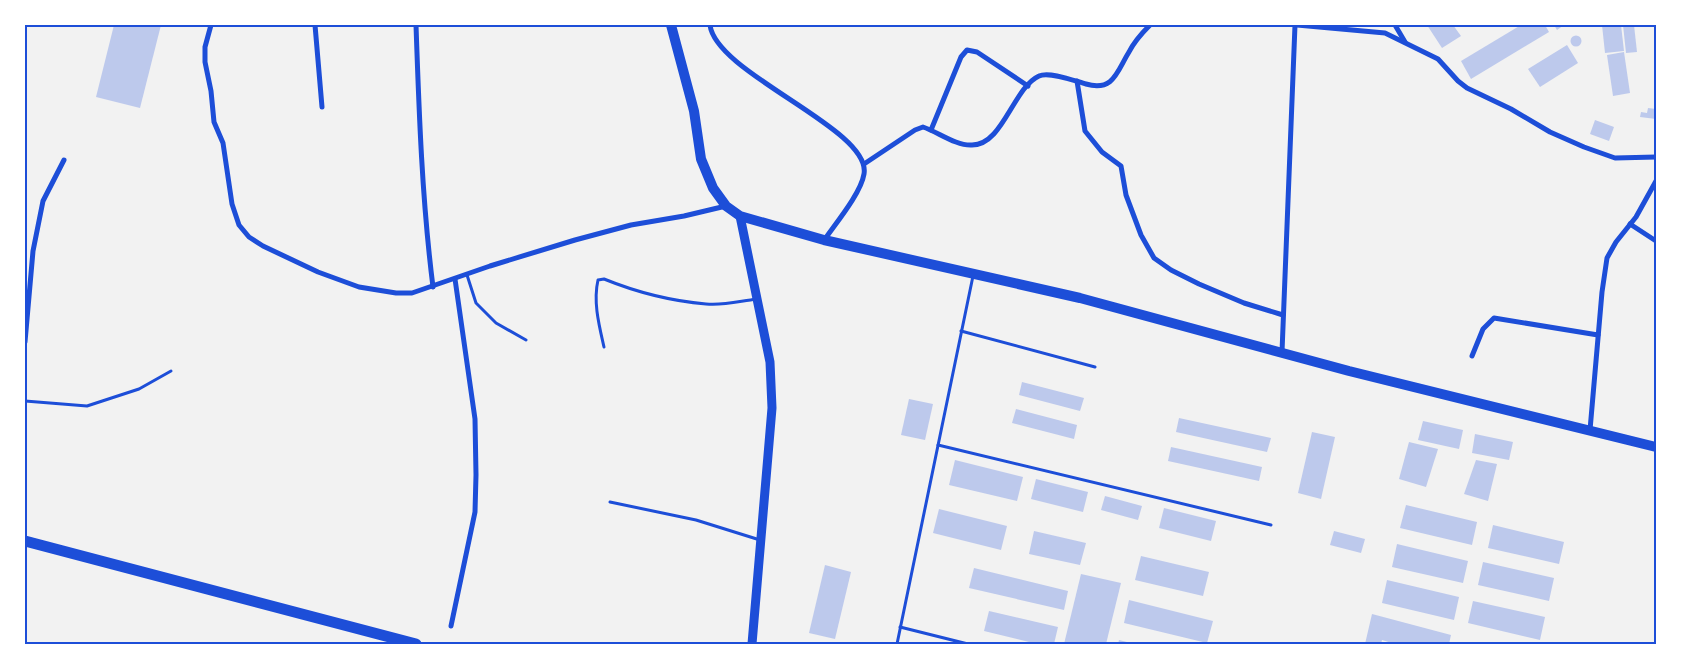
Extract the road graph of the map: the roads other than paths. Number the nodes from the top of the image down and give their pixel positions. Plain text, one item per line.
1 (211, 25) edge
2 (315, 25) edge
3 (416, 25) edge
4 (671, 25) edge
5 (710, 25) edge
6 (1150, 25) edge
7 (1296, 25) edge
8 (1395, 25) edge
9 (1405, 42) junction
10 (1077, 81) junction
11 (1028, 86) junction
12 (322, 107) dead end
13 (931, 130) junction
14 (1656, 158) edge
15 (64, 160) dead end
16 (864, 164) junction
17 (1656, 181) edge
18 (726, 206) junction
19 (740, 216) junction
20 (1630, 224) junction
21 (824, 240) junction
22 (1656, 241) edge
23 (973, 273) junction
24 (467, 275) junction
25 (455, 279) junction
26 (433, 287) junction
27 (757, 299) junction
28 (1283, 315) junction
29 (961, 331) junction
30 (1598, 335) junction
31 (526, 340) dead end
32 (25, 342) edge
33 (604, 347) dead end
34 (1282, 352) junction
35 (1472, 356) dead end
36 (1095, 367) dead end
37 (171, 371) dead end
38 (25, 401) edge
39 (1590, 430) junction
40 (938, 444) junction
41 (1656, 447) edge
42 (610, 502) dead end
43 (1271, 525) dead end
44 (760, 540) junction
45 (25, 541) edge
46 (451, 626) dead end
47 (900, 627) junction
48 (416, 644) edge
49 (752, 644) edge
50 (897, 644) edge
51 (968, 644) edge

1 - 26 street
2 - 12 street
3 - 26 street
4 - 18 main road
5 - 16 street
6 - 10 street
7 - 9 street
7 - 28 street
8 - 9 street
9 - 14 street
10 - 11 street
10 - 28 street
11 - 13 street
11 - 13 street
13 - 16 street
15 - 32 street
16 - 21 street
17 - 20 street
18 - 19 main road
18 - 24 street
19 - 21 main road
19 - 27 main road
20 - 22 street
20 - 30 street
21 - 23 main road
23 - 29 lane
23 - 34 main road
24 - 25 street
24 - 31 lane
25 - 26 street
25 - 46 street
27 - 33 lane
27 - 44 main road
28 - 34 street
29 - 36 lane
29 - 40 lane
30 - 35 street
30 - 39 street
34 - 39 main road
37 - 38 lane
39 - 41 main road
40 - 43 lane
40 - 47 lane
42 - 44 lane
44 - 49 main road
45 - 48 highway
47 - 50 lane
47 - 51 lane

